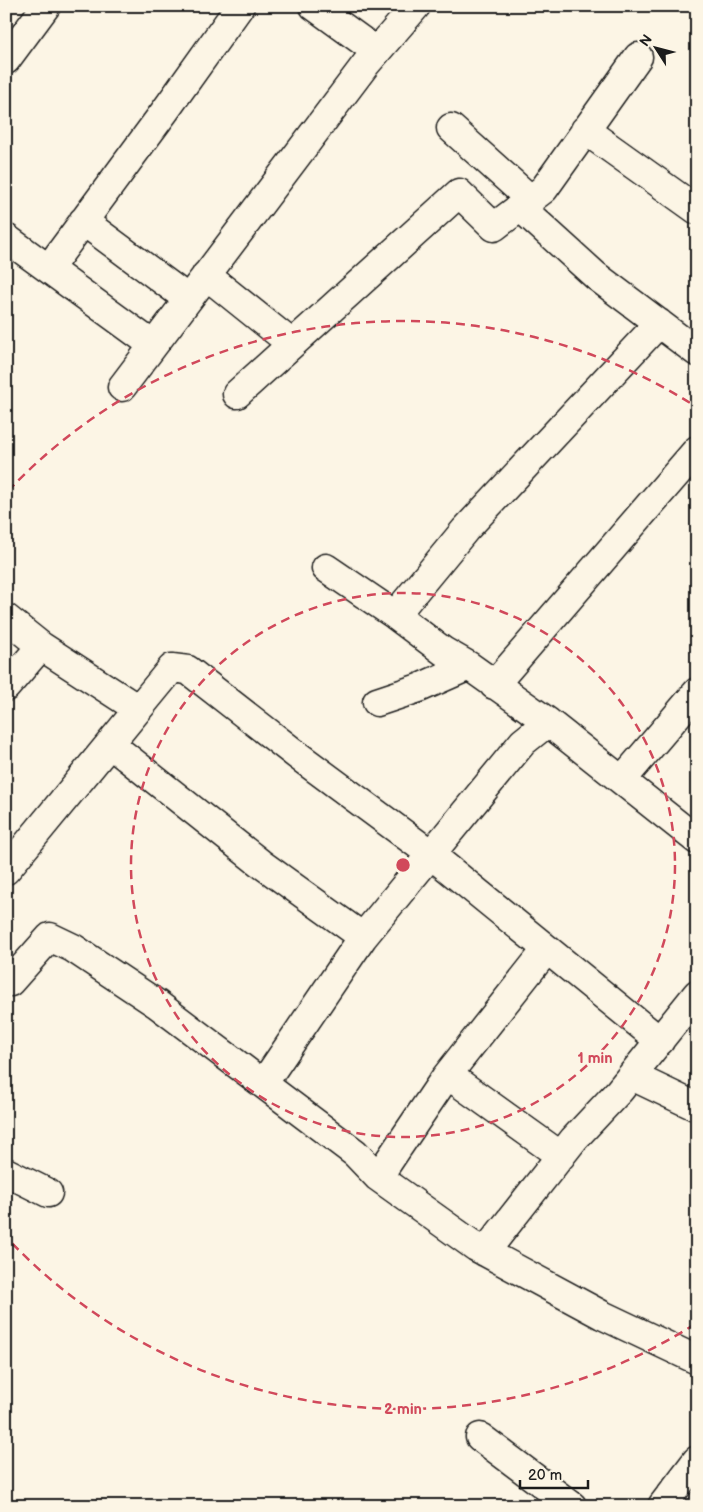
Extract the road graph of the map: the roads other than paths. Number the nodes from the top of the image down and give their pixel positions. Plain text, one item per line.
1 (46, 6) edge
2 (240, 6) edge
3 (314, 6) edge
4 (416, 6) edge
5 (376, 51) junction
6 (638, 57) dead end
7 (6, 60) edge
8 (451, 128) dead end
9 (586, 130) junction
10 (525, 203) junction
11 (697, 210) edge
12 (82, 221) junction
13 (6, 238) edge
14 (49, 268) junction
15 (206, 275) junction
16 (188, 299) junction
17 (659, 323) junction
18 (292, 344) junction
19 (153, 345) junction
20 (697, 352) edge
21 (122, 387) dead end
22 (236, 394) dead end
23 (697, 450) edge
24 (326, 568) dead end
25 (395, 615) junction
26 (6, 618) edge
27 (41, 646) junction
28 (469, 666) junction
29 (494, 685) junction
30 (6, 687) edge
31 (697, 692) edge
32 (377, 702) dead end
33 (138, 709) junction
34 (548, 722) junction
35 (110, 744) junction
36 (622, 780) junction
37 (697, 840) edge
38 (431, 855) junction
39 (6, 870) edge
40 (363, 937) junction
41 (547, 949) junction
42 (6, 981) edge
43 (697, 994) edge
44 (660, 1041) junction
45 (448, 1075) junction
46 (632, 1076) junction
47 (263, 1084) junction
48 (697, 1107) edge
49 (561, 1156) junction
50 (6, 1172) edge
51 (378, 1177) junction
52 (48, 1193) dead end
53 (485, 1252) junction
54 (697, 1360) edge
55 (480, 1437) dead end
56 (697, 1460) edge
57 (572, 1506) edge
58 (662, 1506) edge

1 - 7 street
2 - 12 street
3 - 5 street
4 - 5 street
5 - 15 street
6 - 9 street
8 - 10 street
9 - 10 street
9 - 11 street
10 - 17 street
10 - 18 street
12 - 14 street
12 - 16 street
13 - 14 street
14 - 19 street
15 - 16 street
15 - 18 street
16 - 19 street
17 - 20 street
17 - 25 street
18 - 22 street
19 - 21 street
23 - 29 street
24 - 25 street
25 - 28 street
26 - 27 street
27 - 30 street
27 - 33 street
28 - 29 street
28 - 32 street
29 - 34 street
31 - 36 street
33 - 35 street
33 - 38 street
34 - 36 street
34 - 38 street
35 - 39 street
35 - 40 street
36 - 37 street
38 - 40 street
38 - 41 street
40 - 47 street
41 - 44 street
41 - 45 street
42 - 47 street
43 - 44 street
44 - 46 street
45 - 49 street
45 - 51 street
46 - 48 street
46 - 49 street
47 - 51 street
49 - 53 street
50 - 52 street
51 - 53 street
53 - 54 street
55 - 57 street
56 - 58 street

